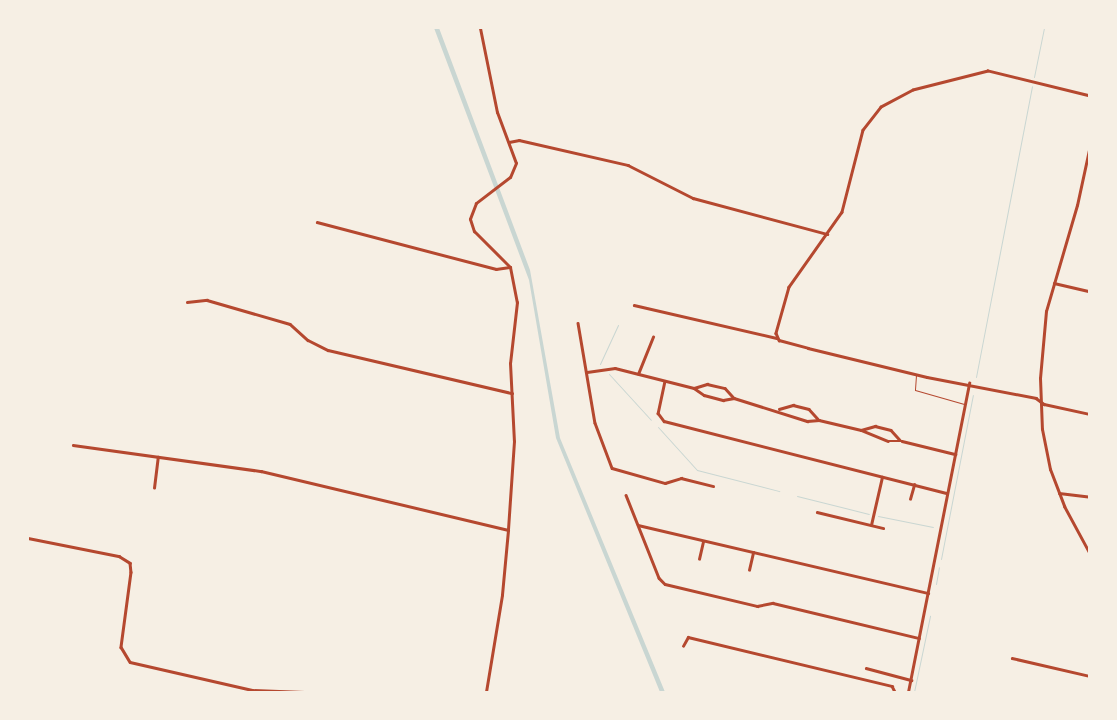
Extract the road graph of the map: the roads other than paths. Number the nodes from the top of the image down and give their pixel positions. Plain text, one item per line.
1 (480, 28) edge
2 (1090, 96) edge
3 (509, 142) junction
4 (1090, 145) edge
5 (317, 222) dead end
6 (827, 234) junction
7 (510, 267) junction
8 (1054, 283) junction
9 (1090, 291) edge
10 (187, 302) dead end
11 (634, 305) dead end
12 (578, 323) dead end
13 (653, 337) dead end
14 (778, 339) junction
15 (587, 372) junction
16 (638, 374) junction
17 (917, 375) junction
18 (665, 381) junction
19 (969, 383) junction
20 (694, 388) junction
21 (512, 393) junction
22 (734, 398) junction
23 (1040, 401) junction
24 (964, 404) junction
25 (778, 409) junction
26 (1090, 414) edge
27 (819, 420) junction
28 (861, 430) junction
29 (902, 440) junction
30 (73, 446) dead end
31 (955, 454) junction
32 (158, 457) junction
33 (882, 477) junction
34 (914, 485) junction
35 (713, 486) dead end
36 (154, 488) dead end
37 (947, 492) junction
38 (1059, 493) junction
39 (626, 495) dead end
40 (1090, 497) edge
41 (910, 499) dead end
42 (817, 512) dead end
43 (638, 525) junction
44 (871, 525) junction
45 (883, 528) dead end
46 (508, 530) junction
47 (28, 538) edge
48 (703, 540) junction
49 (753, 552) junction
50 (1090, 554) edge
51 (699, 560) dead end
52 (748, 570) dead end
53 (928, 593) junction
54 (919, 638) junction
55 (683, 646) dead end
56 (1012, 658) dead end
57 (866, 668) dead end
58 (1090, 676) edge
59 (911, 680) junction
60 (304, 692) edge
61 (486, 692) edge
62 (895, 692) edge
63 (908, 692) edge

1 - 3 street
2 - 6 street
3 - 6 street
3 - 7 street
4 - 8 street
5 - 7 street
6 - 14 street
7 - 21 street
8 - 9 street
8 - 23 street
10 - 21 street
11 - 14 street
12 - 15 street
13 - 16 street
14 - 17 street
15 - 16 street
15 - 35 street
16 - 18 street
17 - 19 street
17 - 24 lane
18 - 20 street
18 - 33 street
19 - 23 street
19 - 24 street
20 - 22 street
20 - 22 street
21 - 46 street
22 - 25 street
23 - 26 street
23 - 38 street
24 - 31 street
25 - 27 street
25 - 27 street
27 - 28 street
28 - 29 street
28 - 29 street
29 - 31 street
30 - 32 street
31 - 37 street
32 - 36 street
32 - 46 street
33 - 34 street
33 - 44 street
34 - 37 street
34 - 41 street
37 - 53 street
38 - 40 street
38 - 50 street
39 - 43 street
42 - 44 street
43 - 48 street
43 - 54 street
44 - 45 street
46 - 61 street
47 - 60 street
48 - 49 street
48 - 51 street
49 - 52 street
49 - 53 street
53 - 54 street
54 - 59 street
55 - 62 street
56 - 58 street
57 - 59 street
59 - 63 street

